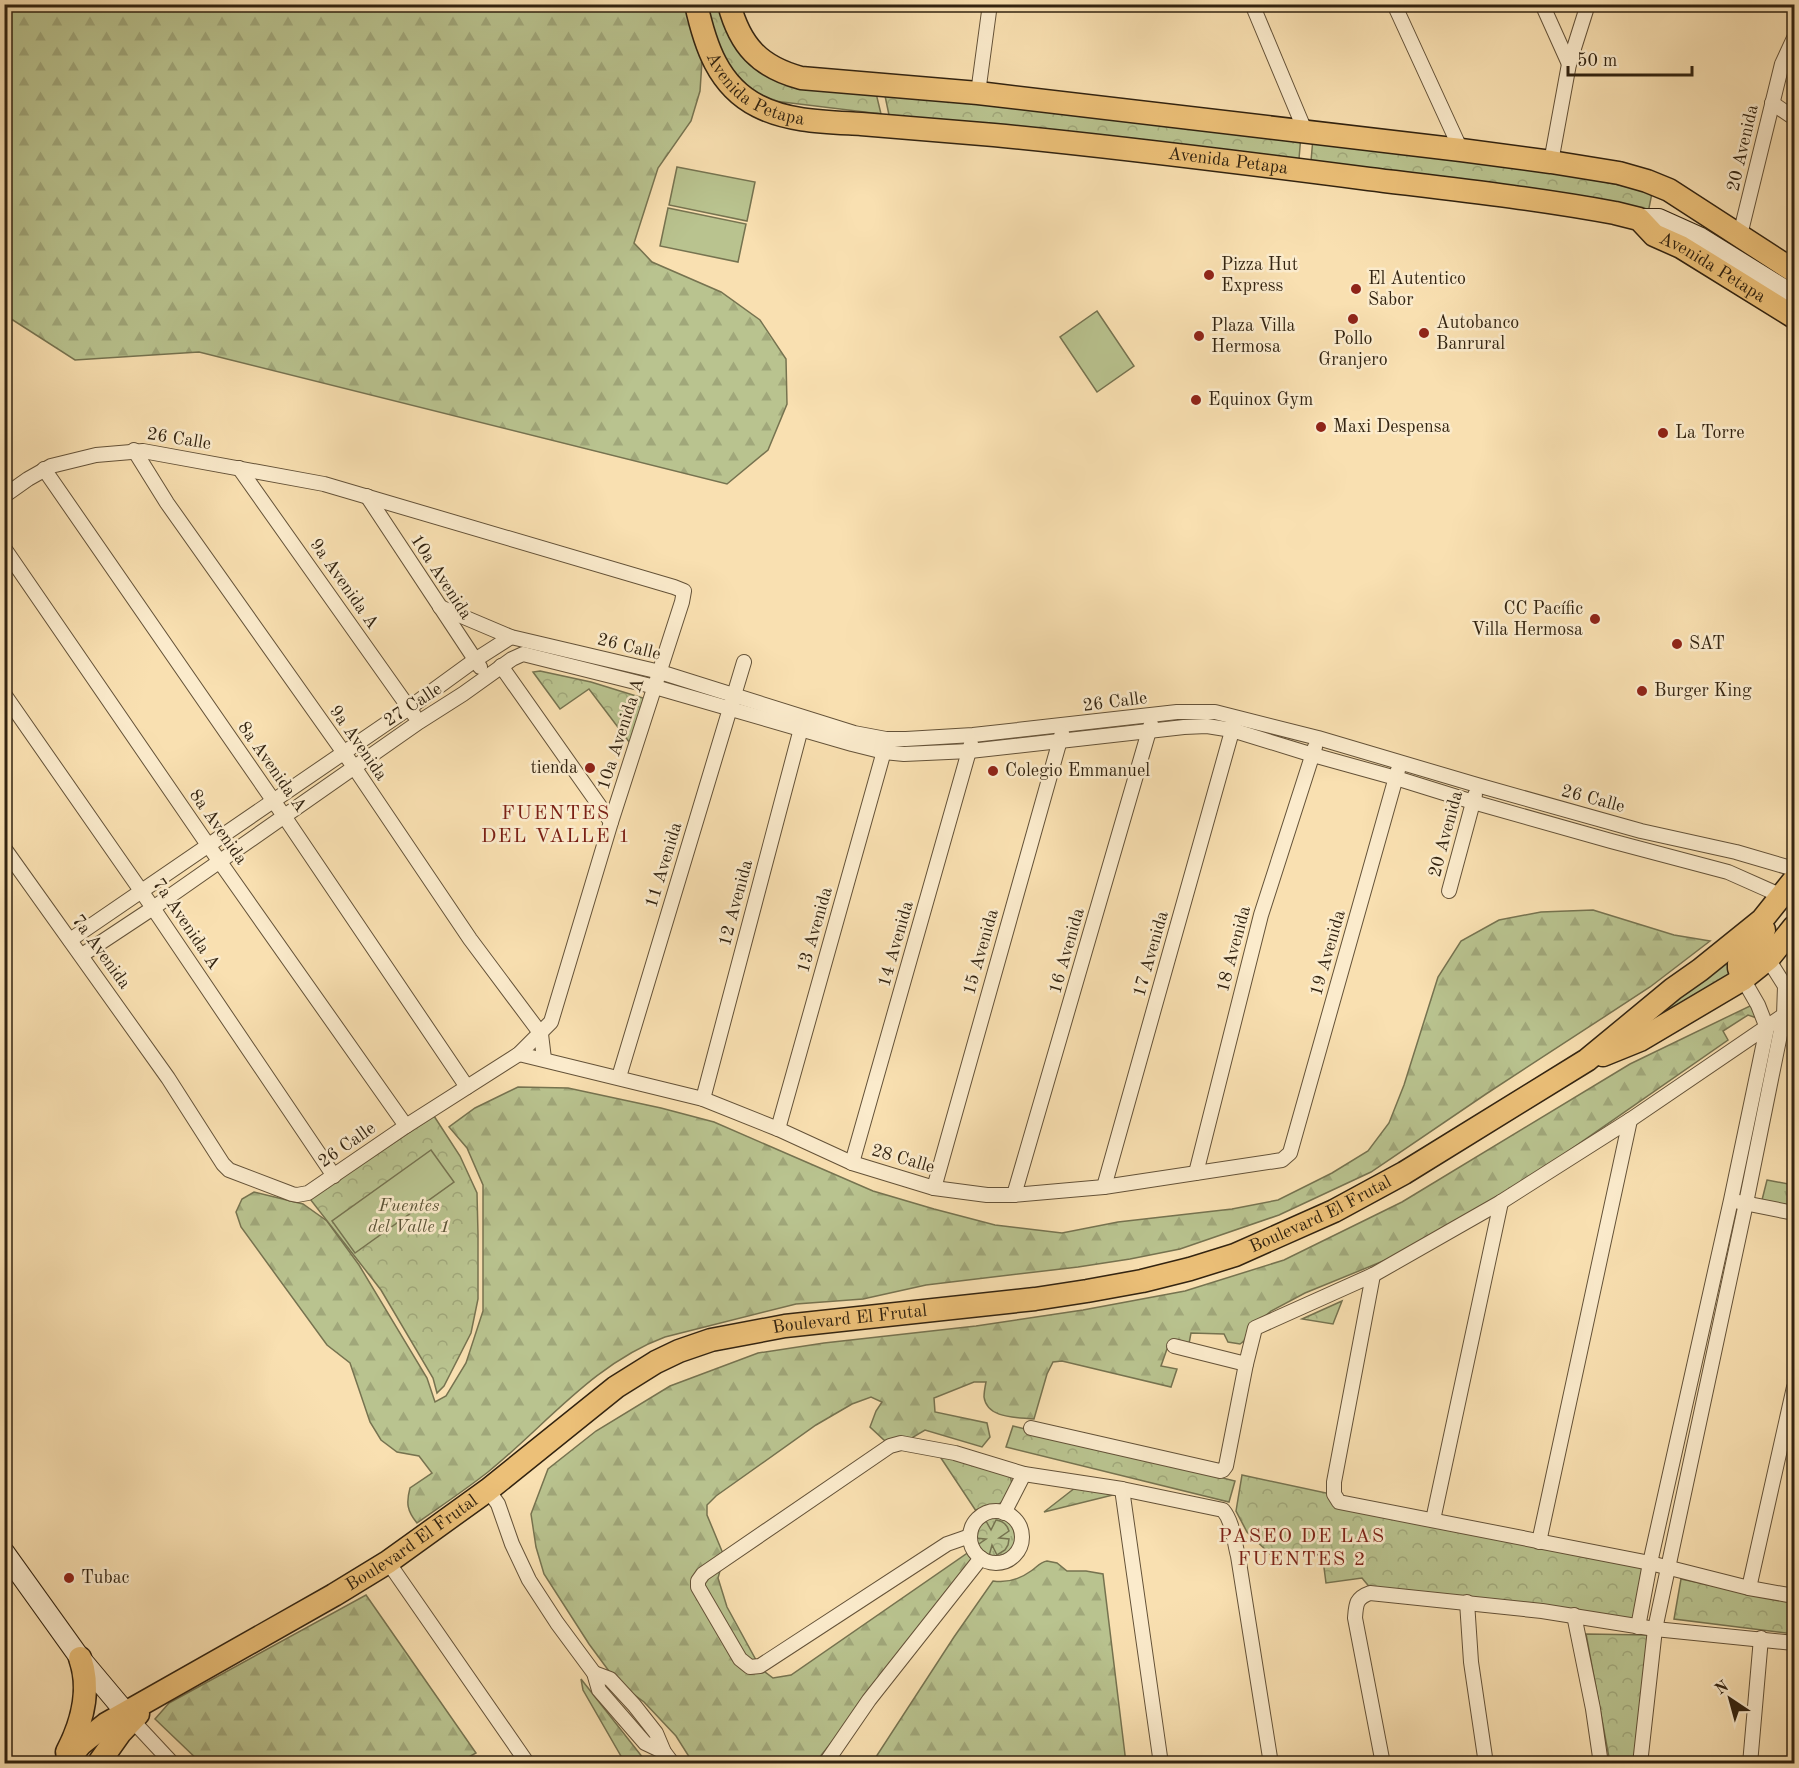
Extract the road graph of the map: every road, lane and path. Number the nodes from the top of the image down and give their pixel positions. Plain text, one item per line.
1 (696, 4) edge
2 (729, 4) edge
3 (990, 4) edge
4 (1252, 4) edge
5 (1394, 4) edge
6 (1542, 4) edge
7 (1588, 4) edge
8 (1794, 38) edge
9 (1569, 64) junction
10 (978, 93) junction
11 (1772, 103) junction
12 (1794, 118) edge
13 (1306, 133) junction
14 (1461, 150) junction
15 (1551, 162) junction
16 (1303, 170) junction
17 (1639, 219) junction
18 (1740, 235) junction
19 (1794, 271) edge
20 (1794, 296) edge
21 (1794, 316) edge
22 (134, 450) junction
23 (239, 468) junction
24 (44, 470) junction
25 (4, 496) edge
26 (367, 496) junction
27 (4, 548) edge
28 (666, 585) joint
29 (440, 607) junction
30 (511, 637) junction
31 (529, 654) joint
32 (475, 660) junction
33 (744, 662) dead end
34 (501, 666) junction
35 (660, 672) junction
36 (486, 676) junction
37 (655, 687) junction
38 (4, 694) edge
39 (731, 701) junction
40 (409, 708) junction
41 (1154, 716) junction
42 (419, 722) junction
43 (802, 723) junction
44 (1234, 723) junction
45 (1063, 726) junction
46 (1149, 732) junction
47 (973, 735) junction
48 (1318, 738) junction
49 (1060, 741) junction
50 (885, 746) junction
51 (970, 751) junction
52 (344, 752) junction
53 (1313, 755) junction
54 (1401, 762) junction
55 (354, 767) junction
56 (1396, 778) junction
57 (1477, 785) junction
58 (273, 801) junction
59 (1473, 802) junction
60 (284, 816) junction
61 (611, 822) junction
62 (208, 845) junction
63 (4, 848) edge
64 (220, 861) junction
65 (1794, 869) edge
66 (1788, 888) edge
67 (1449, 891) dead end
68 (142, 892) junction
69 (153, 908) junction
70 (1762, 920) junction
71 (1794, 927) edge
72 (70, 940) junction
73 (82, 955) junction
74 (1768, 959) junction
75 (1743, 979) junction
76 (556, 1008) joint
77 (1784, 1015) junction
78 (1767, 1028) junction
79 (541, 1034) junction
80 (519, 1054) junction
81 (544, 1059) junction
82 (1587, 1060) junction
83 (619, 1077) junction
84 (168, 1078) joint
85 (467, 1087) junction
86 (703, 1099) junction
87 (1630, 1120) junction
88 (406, 1126) junction
89 (778, 1129) junction
90 (1290, 1153) joint
91 (852, 1163) junction
92 (1196, 1173) junction
93 (334, 1176) junction
94 (1104, 1187) junction
95 (934, 1188) junction
96 (1014, 1195) junction
97 (1731, 1200) junction
98 (1501, 1202) junction
99 (1746, 1203) junction
100 (1794, 1213) edge
101 (1373, 1275) junction
102 (1174, 1346) dead end
103 (1246, 1364) junction
104 (1794, 1387) edge
105 (1031, 1428) dead end
106 (1024, 1474) junction
107 (1122, 1489) junction
108 (488, 1490) junction
109 (1004, 1513) junction
110 (1433, 1520) junction
111 (970, 1536) junction
112 (1539, 1542) junction
113 (4, 1552) edge
114 (981, 1558) junction
115 (388, 1562) junction
116 (1650, 1563) junction
117 (1668, 1568) junction
118 (1749, 1588) junction
119 (1794, 1596) edge
120 (1467, 1602) junction
121 (1574, 1615) junction
122 (1638, 1627) junction
123 (1655, 1629) junction
124 (1761, 1638) junction
125 (1794, 1643) edge
126 (80, 1658) junction
127 (128, 1717) junction
128 (63, 1764) edge
129 (98, 1764) edge
130 (173, 1764) edge
131 (528, 1764) edge
132 (673, 1764) edge
133 (825, 1764) edge
134 (1161, 1764) edge
135 (1270, 1764) edge
136 (1383, 1764) edge
137 (1486, 1764) edge
138 (1601, 1764) edge
139 (1640, 1764) edge
140 (1750, 1764) edge

1 - 16 main road, Avenida Petapa
2 - 10 main road, Avenida Petapa
3 - 10 street
4 - 13 street
5 - 14 street
6 - 9 street
7 - 9 street
8 - 11 street, 20 Avenida
9 - 15 street
10 - 13 main road, Avenida Petapa
11 - 12 street
11 - 18 street, 20 Avenida
13 - 14 main road, Avenida Petapa
13 - 16 main road
14 - 15 main road, Avenida Petapa
15 - 18 main road, Avenida Petapa
16 - 17 main road, Avenida Petapa
17 - 20 main road
17 - 21 main road, Avenida Petapa
18 - 19 main road, Avenida Petapa
22 - 23 street, 26 Calle
22 - 24 street, 26 Calle
22 - 52 street, 9a Avenida
23 - 26 street, 26 Calle
23 - 40 street, 9a Avenida A
24 - 25 street, 26 Calle
24 - 58 street, 8a Avenida A
26 - 28 street, 26 Calle
26 - 29 street, 10a Avenida
27 - 62 street, 8a Avenida
28 - 35 street, 10a Avenida A
29 - 30 street, 26 Calle
29 - 32 street, 10a Avenida
30 - 32 street, 27 Calle
30 - 35 street, 26 Calle
31 - 34 street, 27 Calle
31 - 37 street, 26 Calle
32 - 36 street, 10a Avenida
32 - 40 street, 27 Calle
33 - 39 street, 11 Avenida
34 - 36 street, 27 Calle
34 - 61 street
35 - 37 street, 10a Avenida A
35 - 39 street, 26 Calle
36 - 42 street, 27 Calle
37 - 39 street, 26 Calle
37 - 61 street, 10a Avenida A
38 - 68 street, 7a Avenida A
39 - 43 street, 26 Calle
39 - 83 street, 11 Avenida
40 - 42 street, 9a Avenida A
40 - 52 street, 27 Calle
41 - 44 street, 26 Calle
41 - 45 street, 26 Calle
41 - 46 street, 16 Avenida
42 - 55 street, 27 Calle
43 - 50 street, 26 Calle
43 - 86 street, 12 Avenida
44 - 46 street, 26 Calle
44 - 48 street, 26 Calle
44 - 53 street, 26 Calle
44 - 94 street, 17 Avenida
45 - 47 street, 26 Calle
45 - 49 street, 15 Avenida
46 - 49 street, 26 Calle
46 - 96 street, 16 Avenida
47 - 50 street, 26 Calle
47 - 51 street, 14 Avenida
48 - 53 street, 18 Avenida
48 - 54 street, 26 Calle
49 - 51 street, 26 Calle
49 - 95 street, 15 Avenida
50 - 51 street, 26 Calle
50 - 89 street, 13 Avenida
51 - 91 street, 14 Avenida
52 - 55 street, 9a Avenida
52 - 58 street, 27 Calle
53 - 56 street, 26 Calle
53 - 92 street, 18 Avenida
54 - 56 street, 19 Avenida
54 - 57 street, 26 Calle
55 - 60 street, 27 Calle
55 - 79 street, 9a Avenida
56 - 59 street, 26 Calle
56 - 90 street, 19 Avenida
57 - 59 street, 20 Avenida
57 - 65 street, 26 Calle
58 - 60 street, 8a Avenida A
58 - 62 street, 27 Calle
59 - 66 street, 26 Calle
59 - 67 street, 20 Avenida
60 - 64 street, 27 Calle
60 - 85 street, 8a Avenida A
61 - 76 street, 10a Avenida A
62 - 64 street, 8a Avenida
62 - 68 street, 27 Calle
63 - 72 street, 7a Avenida
64 - 69 street, 27 Calle
64 - 88 street, 8a Avenida
66 - 70 main road, Boulevard El Frutal
68 - 69 street, 7a Avenida A
68 - 72 street, 27 Calle
69 - 73 street, 27 Calle
69 - 93 street, 7a Avenida A
70 - 75 main road
70 - 82 main road, Boulevard El Frutal
71 - 74 main road, Boulevard El Frutal
72 - 73 street, 7a Avenida
73 - 84 street, 7a Avenida
74 - 75 main road, Boulevard El Frutal
74 - 77 street
75 - 78 street
75 - 82 main road, Boulevard El Frutal
76 - 79 street, 26 Calle
77 - 78 street
77 - 99 street
78 - 87 street
78 - 97 street
79 - 80 street, 26 Calle
79 - 81 street, 9a Avenida
80 - 81 street, 28 Calle
80 - 85 street, 26 Calle
81 - 83 street, 28 Calle
82 - 108 main road, Boulevard El Frutal
83 - 86 street, 28 Calle
84 - 93 street, 26 Calle
85 - 88 street, 26 Calle
86 - 89 street, 28 Calle
87 - 98 street
87 - 112 street
88 - 93 street, 26 Calle
89 - 91 street, 28 Calle
90 - 92 street, 28 Calle
91 - 95 street, 28 Calle
92 - 94 street, 28 Calle
94 - 96 street, 28 Calle
95 - 96 street, 28 Calle
97 - 99 street
97 - 116 street
98 - 101 street
98 - 110 street
99 - 100 street
99 - 117 street
101 - 103 street
101 - 110 street
102 - 103 street
103 - 105 street
104 - 118 street
106 - 107 street
106 - 109 street
106 - 111 street
107 - 134 street
107 - 135 street
108 - 115 main road, Boulevard El Frutal
108 - 132 street
109 - 111 street
109 - 114 street
110 - 112 street
111 - 114 street
112 - 116 street
113 - 126 main road
114 - 133 street
115 - 127 main road, Boulevard El Frutal
115 - 131 street
116 - 117 street
116 - 122 street
117 - 118 street
117 - 123 street
118 - 119 street
120 - 121 street
120 - 136 street
120 - 137 street
121 - 122 street
121 - 138 street
122 - 123 street
123 - 124 street
123 - 139 street
124 - 125 street
124 - 140 street
126 - 127 main road
126 - 128 main road
127 - 128 main road, Boulevard El Frutal
127 - 129 main road, Boulevard El Frutal
127 - 130 street

